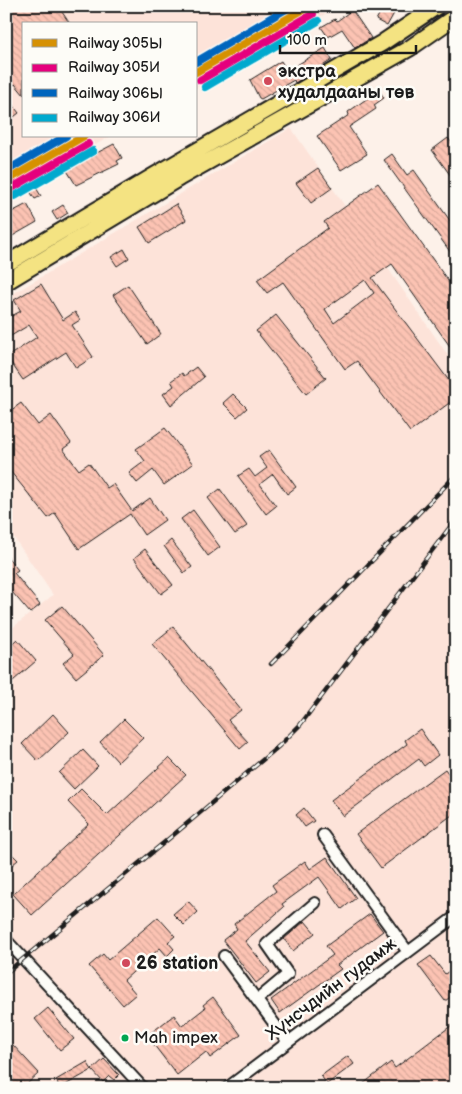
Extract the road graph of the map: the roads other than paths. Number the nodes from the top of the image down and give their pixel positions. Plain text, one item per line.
1 (436, 7) edge
2 (456, 16) edge
3 (6, 264) edge
4 (6, 282) edge
5 (323, 835) dead end
6 (315, 903) dead end
7 (456, 916) edge
8 (6, 940) edge
9 (408, 952) junction
10 (224, 956) dead end
11 (257, 1000) junction
12 (288, 1042) junction
13 (143, 1088) edge
14 (227, 1088) edge

1 - 3 highway
2 - 4 highway
5 - 9 street
6 - 11 street
7 - 9 street, Хүнсчдийн гудамж
8 - 13 street
9 - 12 street, Хүнсчдийн гудамж
10 - 11 street
11 - 12 street
12 - 14 street, Хүнсчдийн гудамж

